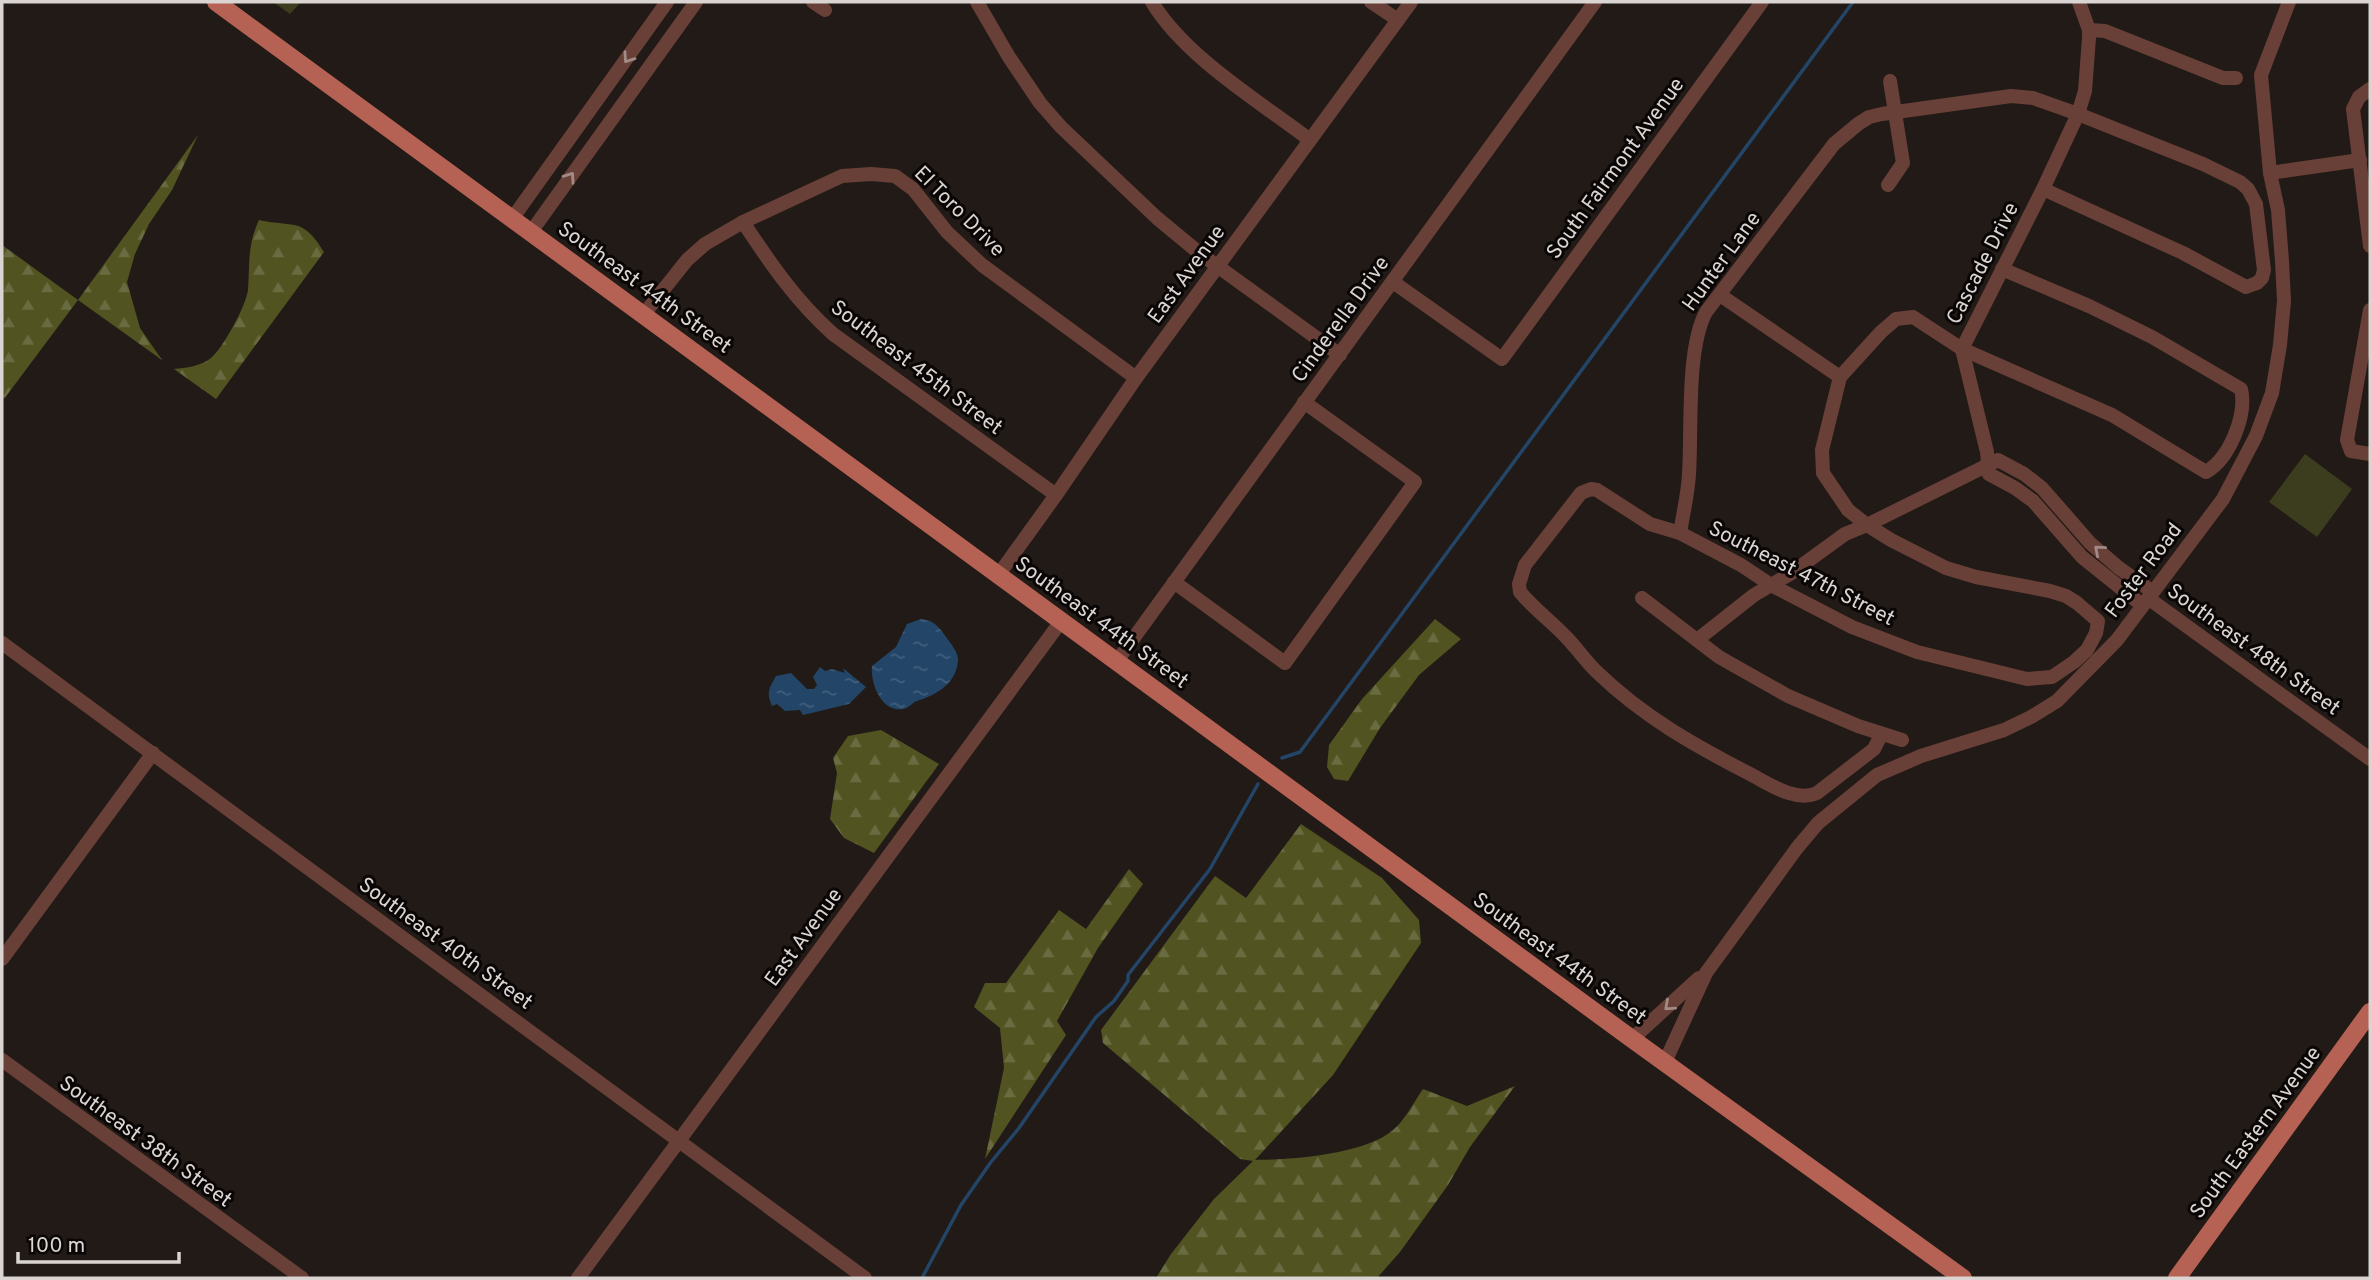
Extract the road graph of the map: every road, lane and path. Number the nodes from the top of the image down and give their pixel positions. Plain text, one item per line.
1 (216, 2) edge
2 (667, 2) edge
3 (673, 2) edge
4 (977, 2) edge
5 (1152, 2) edge
6 (1371, 2) edge
7 (1411, 2) edge
8 (1595, 2) edge
9 (1762, 2) edge
10 (2079, 2) edge
11 (2285, 3) edge
12 (692, 8) edge
13 (1398, 19) junction
14 (2089, 30) junction
15 (2236, 78) dead end
16 (1889, 81) dead end
17 (2368, 90) edge
18 (1896, 112) junction
19 (2078, 114) junction
20 (1311, 140) junction
21 (2360, 160) junction
22 (2270, 173) junction
23 (1888, 185) dead end
24 (2043, 189) junction
25 (512, 219) junction
26 (743, 222) junction
27 (531, 232) junction
28 (2370, 246) edge
29 (1218, 267) junction
30 (2002, 269) junction
31 (1393, 282) junction
32 (1720, 295) junction
33 (2370, 310) edge
34 (644, 314) junction
35 (1962, 349) junction
36 (1340, 355) junction
37 (1840, 377) junction
38 (1136, 378) junction
39 (1304, 402) junction
40 (2370, 454) edge
41 (1987, 464) junction
42 (1056, 495) junction
43 (1867, 525) junction
44 (1680, 533) junction
45 (999, 575) junction
46 (1174, 582) junction
47 (1771, 585) junction
48 (1642, 598) dead end
49 (2148, 598) junction
50 (1062, 621) junction
51 (1698, 640) junction
52 (2, 643) edge
53 (1117, 661) junction
54 (1881, 734) junction
55 (1902, 740) dead end
56 (153, 753) junction
57 (2370, 759) edge
58 (2, 959) edge
59 (1706, 972) junction
60 (2370, 1012) edge
61 (1632, 1039) junction
62 (2, 1060) edge
63 (1664, 1062) junction
64 (679, 1140) junction
65 (302, 1278) edge
66 (578, 1278) edge
67 (865, 1278) edge
68 (1963, 1278) edge
69 (2177, 1278) edge

1 - 25 main road, Southeast 44th Street
2 -> 25 street
3 - 12 street
4 - 29 street
5 - 20 street
6 - 13 street
7 - 13 street, East Avenue
8 - 31 street, Cinderella Drive
9 - 31 street, South Fairmont Avenue
10 - 14 street, Cascade Drive
11 - 22 street, Foster Road
27 -> 12 street
13 - 20 street, East Avenue
14 - 15 street
14 - 19 street, Cascade Drive
16 - 18 street
17 - 21 street
18 - 19 street, Hunter Lane
18 - 23 street
18 - 32 street, Hunter Lane
19 - 24 street, Cascade Drive
19 - 24 street, Hunter Lane
20 - 29 street, East Avenue
21 - 22 street
21 - 28 street
22 - 49 street, Foster Road
24 - 30 street, Cascade Drive
25 - 27 main road, Southeast 44th Street
26 - 34 street, El Toro Drive
26 - 38 street, El Toro Drive
26 - 42 street, Southeast 45th Street
27 - 34 main road, Southeast 44th Street
29 - 36 street
29 - 38 street, East Avenue
30 - 35 street, Cascade Drive
30 - 35 street
31 - 36 street, Cinderella Drive
32 - 37 street
32 - 44 street, Hunter Lane
33 - 40 street
34 - 45 main road, Southeast 44th Street
35 - 37 street
35 - 41 street, Cascade Drive
36 - 39 street, Cinderella Drive
37 - 43 street
38 - 42 street, East Avenue
39 - 46 street, Cinderella Drive
39 - 46 street
41 - 43 street
41 - 49 street, Southeast 48th Street
42 - 45 street, East Avenue
43 - 47 street
43 - 47 street, Southeast 47th Street
44 - 47 street, Southeast 47th Street
44 - 54 street, Southeast 47th Street
45 - 50 main road, Southeast 44th Street
46 - 53 street, Cinderella Drive
47 - 51 street
48 - 51 street
49 - 57 street, Southeast 48th Street
49 - 59 street, Foster Road
50 - 53 main road, Southeast 44th Street
50 - 64 street, East Avenue
51 - 54 street
52 - 56 street, Southeast 40th Street
53 - 61 main road, Southeast 44th Street
54 - 55 street
56 - 58 street
56 - 64 street, Southeast 40th Street
59 -> 61 street, Foster Road
59 - 63 street, Foster Road
60 - 69 main road, South Eastern Avenue
61 - 63 main road, Southeast 44th Street
62 - 65 street, Southeast 38th Street
63 - 68 main road, Southeast 44th Street
64 - 66 street, East Avenue
64 - 67 street, Southeast 40th Street

